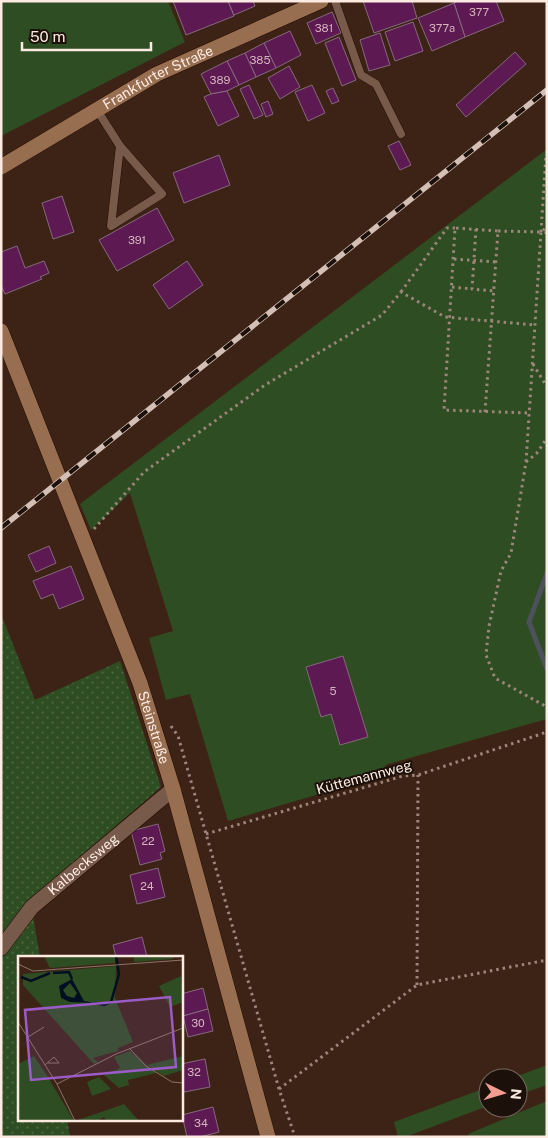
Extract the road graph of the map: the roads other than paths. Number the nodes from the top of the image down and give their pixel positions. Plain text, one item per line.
1 (321, 1) edge
2 (335, 1) edge
3 (97, 110) junction
4 (401, 134) dead end
5 (120, 146) junction
6 (1, 167) edge
7 (1, 331) edge
8 (173, 789) junction
9 (1, 948) edge
10 (268, 1137) edge

1 - 3 street, Frankfurter Straße
2 - 4 lane
3 - 5 lane
3 - 6 street, Frankfurter Straße
5 - 5 lane
7 - 8 street, Steinstraße
8 - 9 street, Kalbecksweg
8 - 10 street, Steinstraße

